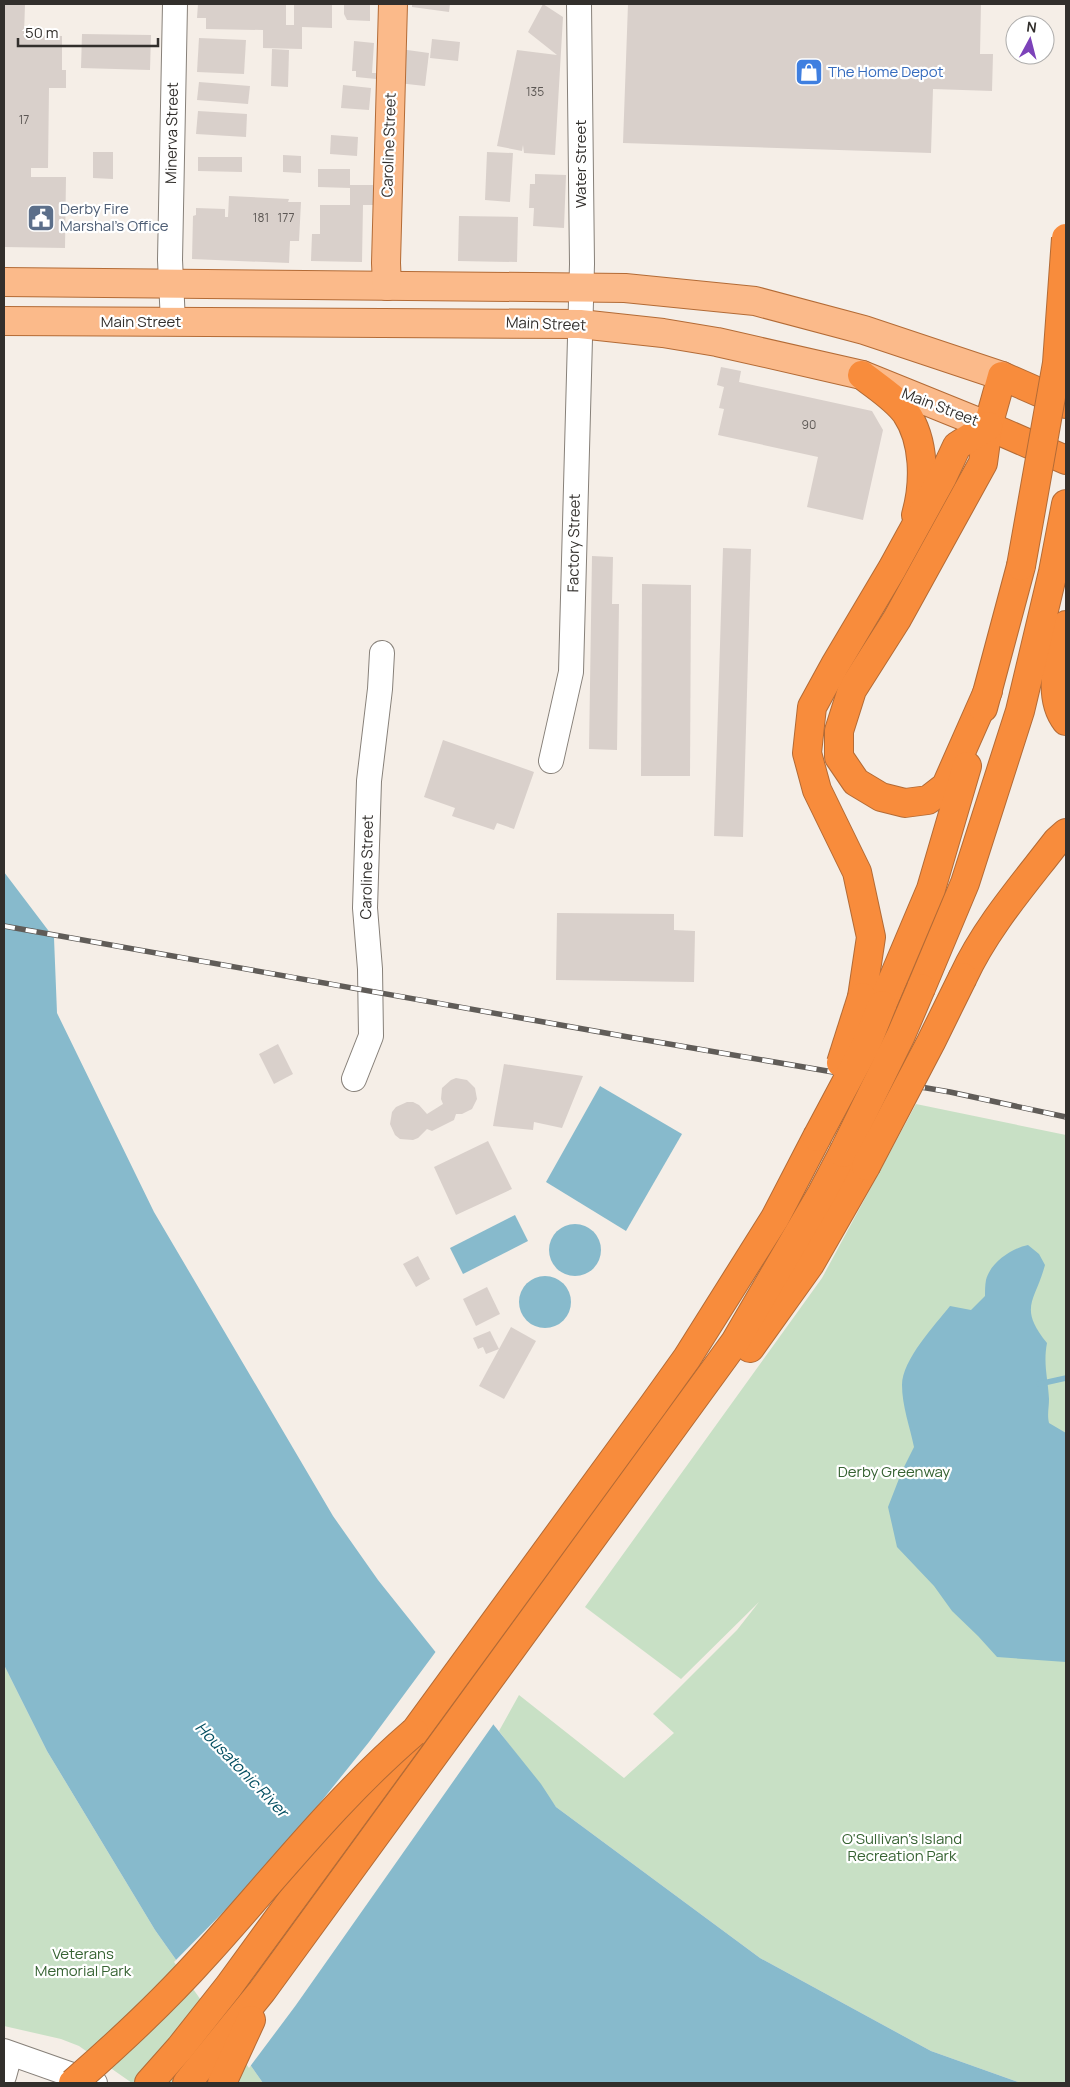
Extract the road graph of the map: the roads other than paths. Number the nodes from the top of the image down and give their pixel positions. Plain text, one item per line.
1 (175, 4) edge
2 (393, 4) edge
3 (579, 4) edge
4 (1066, 238) edge
5 (4, 282) edge
6 (171, 284) junction
7 (387, 286) junction
8 (582, 288) junction
9 (4, 321) edge
10 (173, 322) junction
11 (580, 324) junction
12 (862, 375) junction
13 (1002, 376) junction
14 (1066, 404) edge
15 (988, 426) junction
16 (1066, 460) edge
17 (1066, 504) edge
18 (909, 538) junction
19 (1066, 625) edge
20 (382, 653) dead end
21 (988, 691) junction
22 (1066, 720) edge
23 (551, 761) dead end
24 (1066, 833) edge
25 (872, 1001) junction
26 (354, 1079) dead end
27 (630, 1487) junction
28 (414, 1732) junction
29 (262, 1991) junction
30 (6, 2061) edge
31 (72, 2083) edge
32 (96, 2083) edge
33 (149, 2083) edge
34 (187, 2083) edge
35 (222, 2083) edge

1 - 6 street, Minerva Street
2 - 7 main road, Caroline Street
3 - 8 street, Water Street
4 - 21 highway, bridge
5 - 6 main road
6 - 7 main road
6 - 10 street, Minerva Street
7 - 8 main road
8 - 11 street, Water Street
8 - 13 main road
9 - 10 main road, Main Street
10 - 11 main road, Main Street
11 - 12 main road, Main Street
11 - 23 street, Factory Street
12 - 15 main road, Main Street
12 - 18 highway
13 - 14 highway
13 - 15 highway
15 - 16 highway, Main Street
15 - 18 highway
15 - 21 highway
17 - 27 highway, bridge
18 - 25 highway
19 - 22 highway
20 - 26 street, Caroline Street
21 - 25 highway
24 - 27 highway, bridge
25 - 28 highway, bridge
27 - 29 highway
28 - 31 highway, bridge
28 - 33 highway, bridge
29 - 34 highway
29 - 35 highway
30 - 32 street

